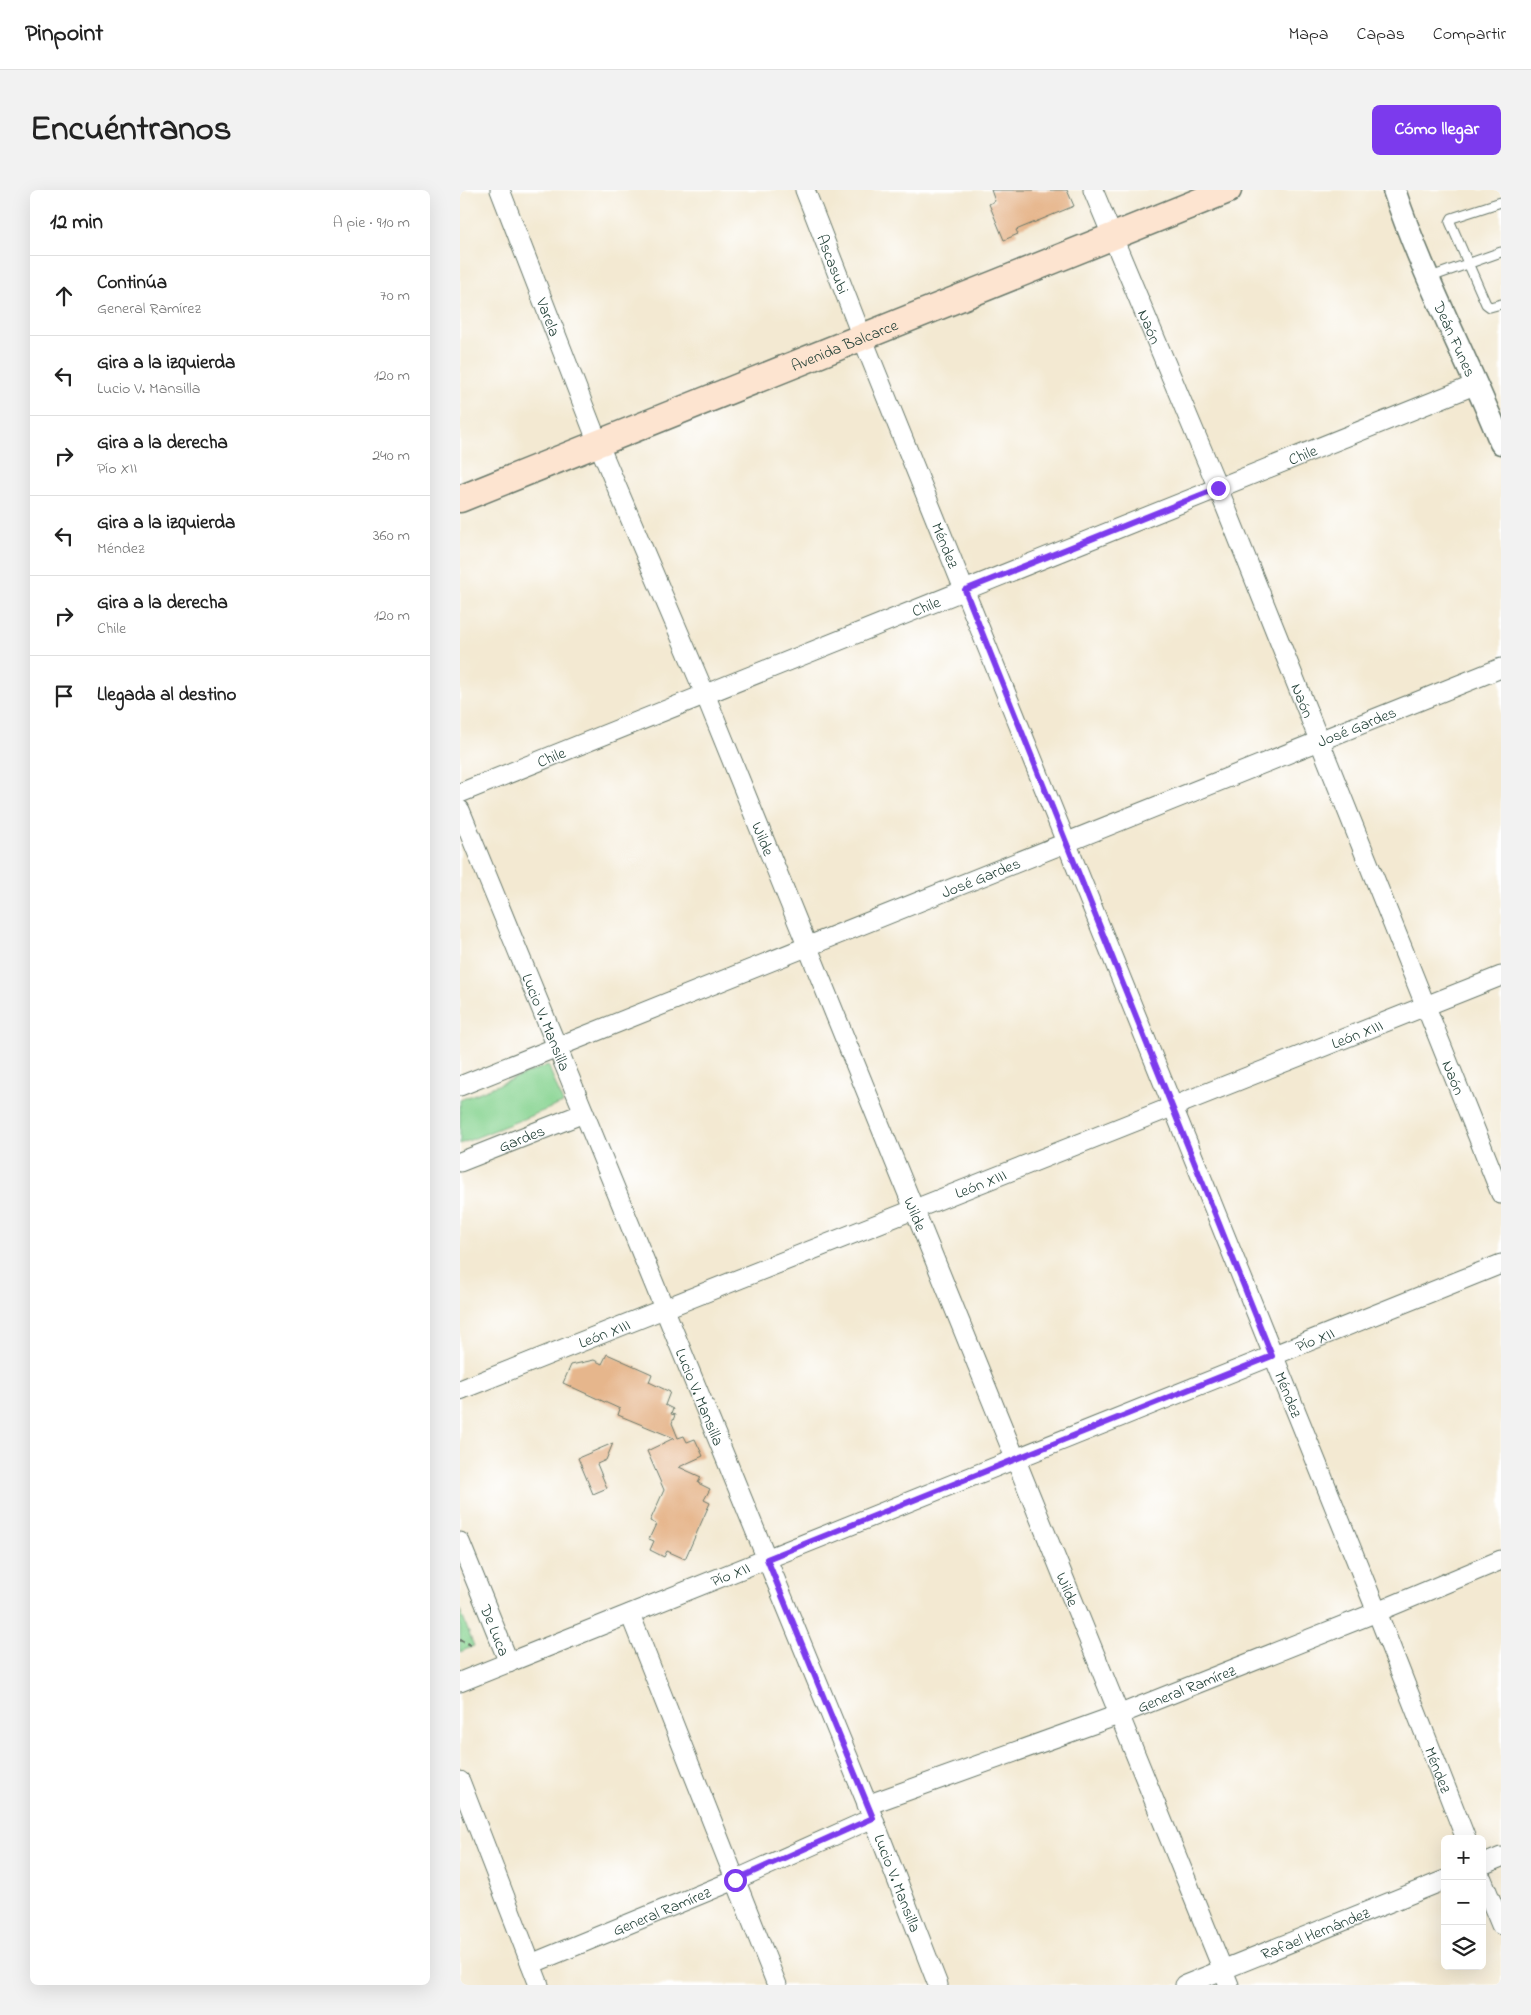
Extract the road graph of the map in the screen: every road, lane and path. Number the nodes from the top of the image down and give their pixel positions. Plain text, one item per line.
1 (500, 190) edge
2 (805, 190) edge
3 (1094, 190) edge
4 (1194, 190) edge
5 (1228, 190) edge
6 (1377, 190) edge
7 (1394, 190) edge
8 (1501, 202) edge
9 (1109, 231) junction
10 (1409, 236) junction
11 (1501, 252) edge
12 (1468, 264) junction
13 (1428, 278) junction
14 (1501, 304) edge
15 (860, 331) junction
16 (1477, 384) junction
17 (596, 437) junction
18 (1500, 437) edge
19 (460, 484) edge
20 (1218, 488) junction
21 (460, 499) edge
22 (965, 590) junction
23 (1501, 668) edge
24 (705, 694) junction
25 (1320, 741) junction
26 (460, 793) edge
27 (460, 810) edge
28 (1066, 842) junction
29 (808, 946) junction
30 (1501, 976) edge
31 (1426, 1006) junction
32 (557, 1047) junction
33 (460, 1086) edge
34 (1172, 1107) junction
35 (584, 1113) junction
36 (460, 1162) edge
37 (1501, 1194) edge
38 (914, 1210) junction
39 (1501, 1264) edge
40 (664, 1309) junction
41 (1272, 1356) junction
42 (460, 1390) edge
43 (1016, 1459) junction
44 (460, 1542) edge
45 (767, 1559) junction
46 (1501, 1560) edge
47 (1377, 1612) junction
48 (630, 1614) junction
49 (460, 1640) edge
50 (474, 1646) dead end
51 (509, 1663) junction
52 (460, 1682) edge
53 (1118, 1715) junction
54 (460, 1781) edge
55 (870, 1812) junction
56 (1464, 1835) edge
57 (1501, 1857) edge
58 (1486, 1863) edge
59 (735, 1880) junction
60 (1482, 1880) edge
61 (1441, 1882) edge
62 (1501, 1925) edge
63 (531, 1964) junction
64 (1226, 1977) edge
65 (539, 1985) edge
66 (777, 1985) edge
67 (938, 1985) edge
68 (1185, 1985) edge

1 - 17 street, Varela
2 - 15 street, Ascasubi
3 - 9 street, Naón
4 - 9 main road, Avenida Balcarce
5 - 9 main road, Avenida Balcarce
6 - 10 street, Deán Funes
7 - 10 street, Deán Funes
8 - 12 lane
9 - 15 main road, Avenida Balcarce
9 - 20 street, Naón
10 - 13 street, Deán Funes
11 - 12 lane
12 - 13 lane
12 - 14 lane
13 - 16 street, Deán Funes
15 - 17 main road, Avenida Balcarce
15 - 22 street, Méndez
16 - 18 street, Deán Funes
16 - 20 street, Chile
17 - 19 main road, Avenida Balcarce
17 - 21 main road, Avenida Balcarce
17 - 24 street, Wilde
20 - 22 street, Chile
20 - 25 street, Naón
22 - 24 street, Chile
22 - 28 street, Méndez
23 - 25 street, José Gardes
24 - 26 street, Chile
24 - 29 street, Wilde
25 - 28 street, José Gardes
25 - 31 street, Naón
27 - 32 street, Lucio V. Mansilla
28 - 29 street, José Gardes
28 - 34 street, Méndez
29 - 32 street, José Gardes
29 - 38 street, Wilde
30 - 31 street, León XIII
31 - 34 street, León XIII
31 - 37 street, Naón
32 - 33 street, José Gardes
32 - 35 street, Lucio V. Mansilla
34 - 38 street, León XIII
34 - 41 street, Méndez
35 - 36 street, Gardes
35 - 40 street, Lucio V. Mansilla
38 - 40 street, León XIII
38 - 43 street, Wilde
39 - 41 street, Pío XII
40 - 42 street, León XIII
40 - 45 street, Lucio V. Mansilla
41 - 43 street, Pío XII
41 - 47 street, Méndez
43 - 45 street, Pío XII
43 - 53 street, Wilde
44 - 51 street, De Luca
45 - 48 street, Pío XII
45 - 55 street, Lucio V. Mansilla
46 - 47 street, General Ramírez
47 - 53 street, General Ramírez
47 - 56 street, Méndez
48 - 51 street, Pío XII
48 - 59 street
49 - 50 path
51 - 52 street, Pío XII
53 - 55 street, General Ramírez
53 - 64 street, Wilde
54 - 63 street
55 - 59 street, General Ramírez
55 - 67 street, Lucio V. Mansilla
57 - 58 street
59 - 63 street, General Ramírez
59 - 66 street
60 - 62 street
61 - 64 street, Rafael Hernández
63 - 65 street
64 - 68 street, Rafael Hernández

